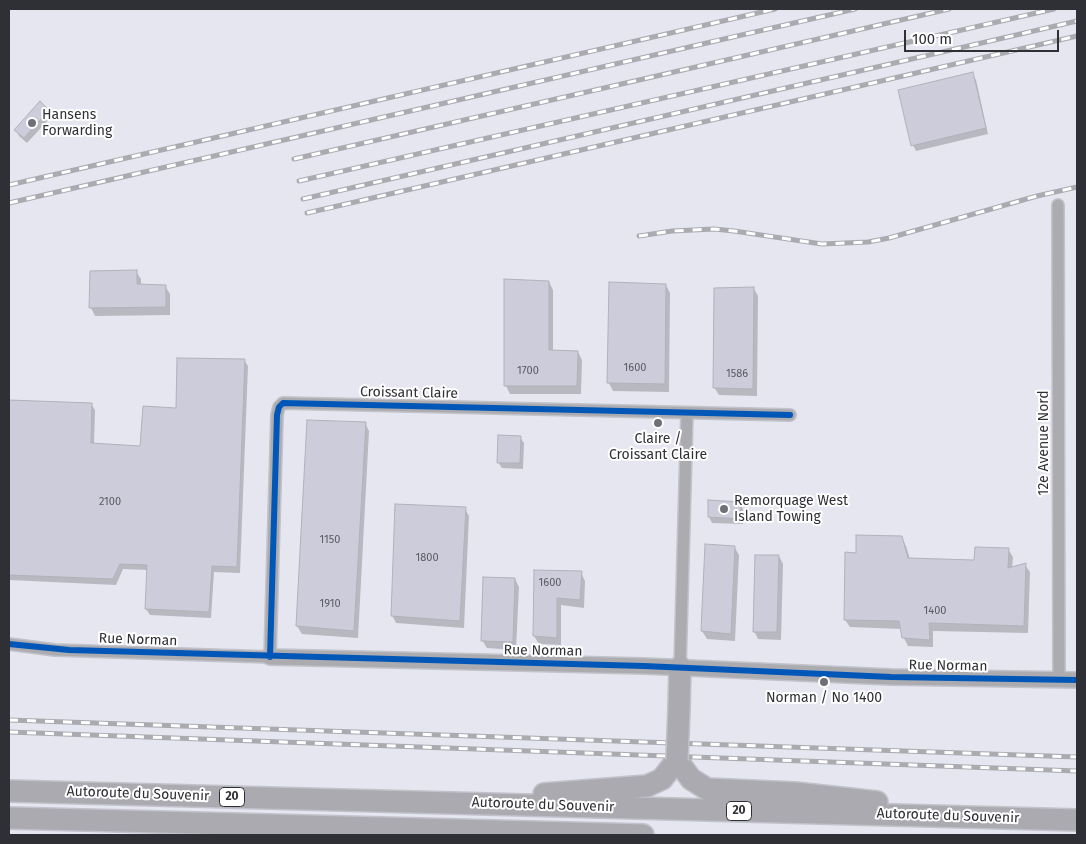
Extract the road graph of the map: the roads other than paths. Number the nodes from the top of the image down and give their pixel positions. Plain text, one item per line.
1 (1058, 205) dead end
2 (687, 413) junction
3 (790, 415) dead end
4 (9, 644) edge
5 (270, 657) junction
6 (680, 668) junction
7 (1060, 680) junction
8 (1077, 680) edge
9 (677, 763) junction
10 (9, 791) edge
11 (450, 802) junction
12 (9, 818) edge
13 (1029, 819) junction
14 (1077, 820) edge
15 (643, 835) edge

1 - 7 street, 12e Avenue Nord
2 - 3 street, Croissant Claire
2 - 5 street, Croissant Claire
2 - 6 street
4 - 5 street, Rue Norman
5 - 6 street, Rue Norman
6 - 7 street, Rue Norman
6 - 9 highway, bridge
7 - 8 street, Rue Norman
9 - 11 highway
9 - 13 highway
10 - 11 highway, Autoroute du Souvenir / 20
11 - 13 highway, Autoroute du Souvenir / 20
12 - 15 highway, Autoroute du Souvenir / 20
13 - 14 highway, Autoroute du Souvenir / 20

